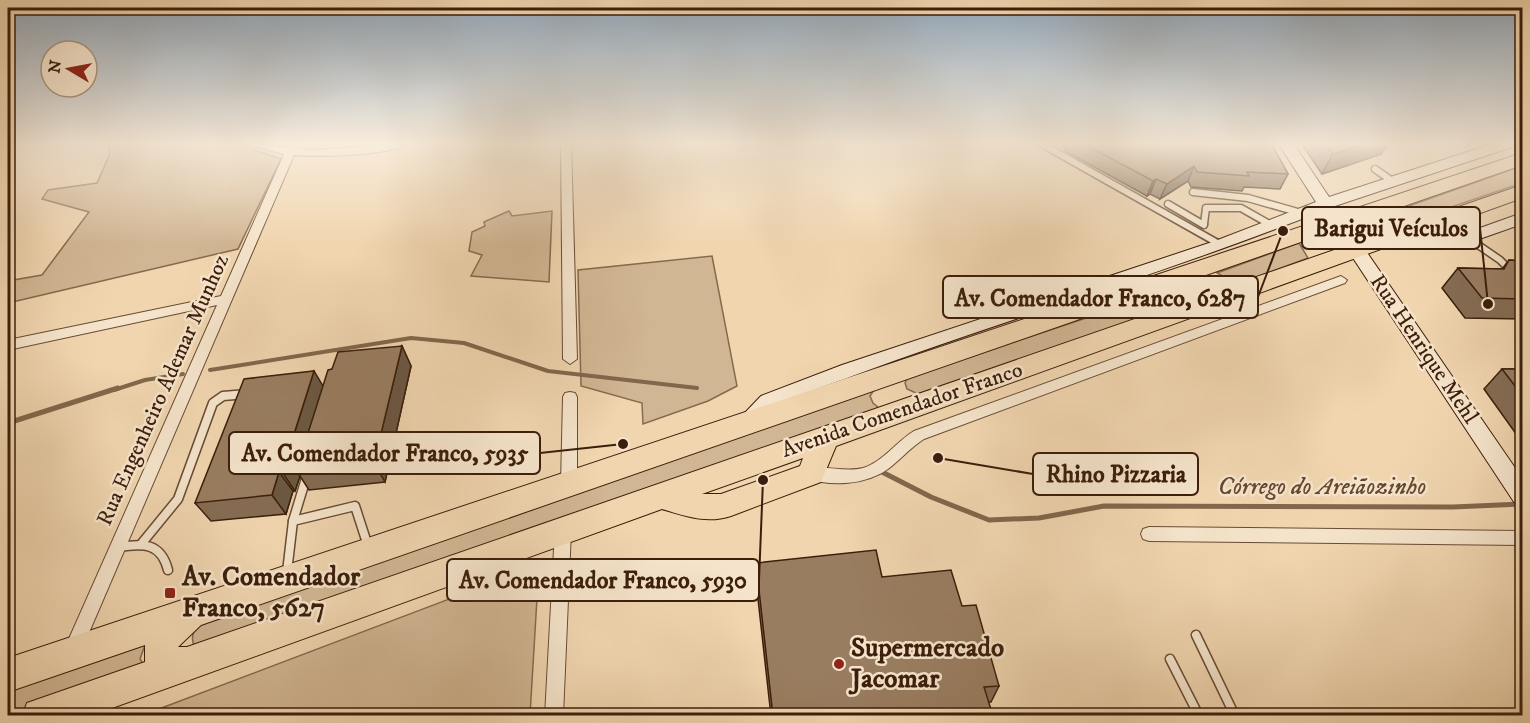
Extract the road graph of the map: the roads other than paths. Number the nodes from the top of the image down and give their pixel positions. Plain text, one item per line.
1 (279, 177) edge
2 (567, 177) edge
3 (1101, 177) edge
4 (1308, 177) edge
5 (1386, 177) edge
6 (1404, 177) edge
7 (1458, 177) edge
8 (1392, 181) junction
9 (1522, 191) edge
10 (1193, 192) dead end
11 (1234, 196) junction
12 (1168, 204) dead end
13 (1241, 208) junction
14 (1332, 212) junction
15 (1300, 213) junction
16 (1522, 218) edge
17 (1204, 224) junction
18 (1270, 225) junction
19 (1392, 237) junction
20 (1468, 238) junction
21 (1215, 240) junction
22 (1357, 250) junction
23 (1195, 270) junction
24 (1341, 280) dead end
25 (1522, 282) edge
26 (226, 299) junction
27 (1218, 299) junction
28 (8, 345) edge
29 (570, 359) dead end
30 (887, 375) junction
31 (257, 393) edge
32 (570, 397) dead end
33 (908, 408) junction
34 (746, 422) junction
35 (826, 437) junction
36 (310, 466) edge
37 (811, 474) junction
38 (569, 484) junction
39 (1522, 494) edge
40 (660, 496) junction
41 (293, 521) junction
42 (563, 530) junction
43 (1149, 534) dead end
44 (1522, 538) edge
45 (142, 543) junction
46 (117, 547) junction
47 (370, 552) junction
48 (168, 570) dead end
49 (286, 581) junction
50 (194, 614) junction
51 (1196, 635) dead end
52 (71, 654) junction
53 (1170, 659) dead end
54 (187, 664) junction
55 (8, 675) edge
56 (40, 716) edge
57 (554, 716) edge
58 (1199, 716) edge
59 (1235, 716) edge

1 - 26 street, Rua Engenheiro Ademar Munhoz
2 - 29 street
3 - 21 lane
4 - 14 street, Rua Henrique Mehl
5 - 8 lane
6 - 8 street, Avenida Comendador Franco
7 - 14 highway, Avenida Comendador Franco
8 - 14 street, Avenida Comendador Franco
9 - 19 highway, Avenida Comendador Franco
10 - 11 lane
11 - 13 lane
11 - 15 lane
12 - 17 lane
13 - 17 lane
13 - 18 lane
14 - 15 street, Avenida Comendador Franco
14 - 22 street, Rua Henrique Mehl
14 - 23 highway, Avenida Comendador Franco
15 - 18 street, Avenida Comendador Franco
16 - 20 street, Avenida Comendador Franco
17 - 21 lane
18 - 21 street, Avenida Comendador Franco
19 - 20 street, Avenida Comendador Franco
19 - 22 highway, Avenida Comendador Franco
20 - 25 lane
21 - 34 street, Avenida Comendador Franco
22 - 27 highway, Avenida Comendador Franco
22 - 39 street, Rua Henrique Mehl
23 - 27 highway
23 - 30 highway, Avenida Comendador Franco
24 - 37 street, Avenida Comendador Franco
26 - 28 street
26 - 46 street, Rua Engenheiro Ademar Munhoz
27 - 33 highway, Avenida Comendador Franco
30 - 33 highway
30 - 34 highway, Avenida Comendador Franco
31 - 45 lane
32 - 38 street
33 - 35 highway, Avenida Comendador Franco
34 - 38 highway, Avenida Comendador Franco
35 - 37 highway
35 - 40 highway, Avenida Comendador Franco
36 - 41 lane
37 - 40 highway
38 - 47 highway, Avenida Comendador Franco
40 - 42 highway, Avenida Comendador Franco
41 - 47 lane
41 - 49 lane
42 - 54 highway, Avenida Comendador Franco
42 - 57 street
43 - 44 street
45 - 46 lane
45 - 48 lane
46 - 52 street, Rua Engenheiro Ademar Munhoz
47 - 49 highway, Avenida Comendador Franco
49 - 50 highway, Avenida Comendador Franco
50 - 52 highway, Avenida Comendador Franco
50 - 54 highway
51 - 59 lane
52 - 55 highway, Avenida Comendador Franco
53 - 58 lane
54 - 56 highway, Avenida Comendador Franco

